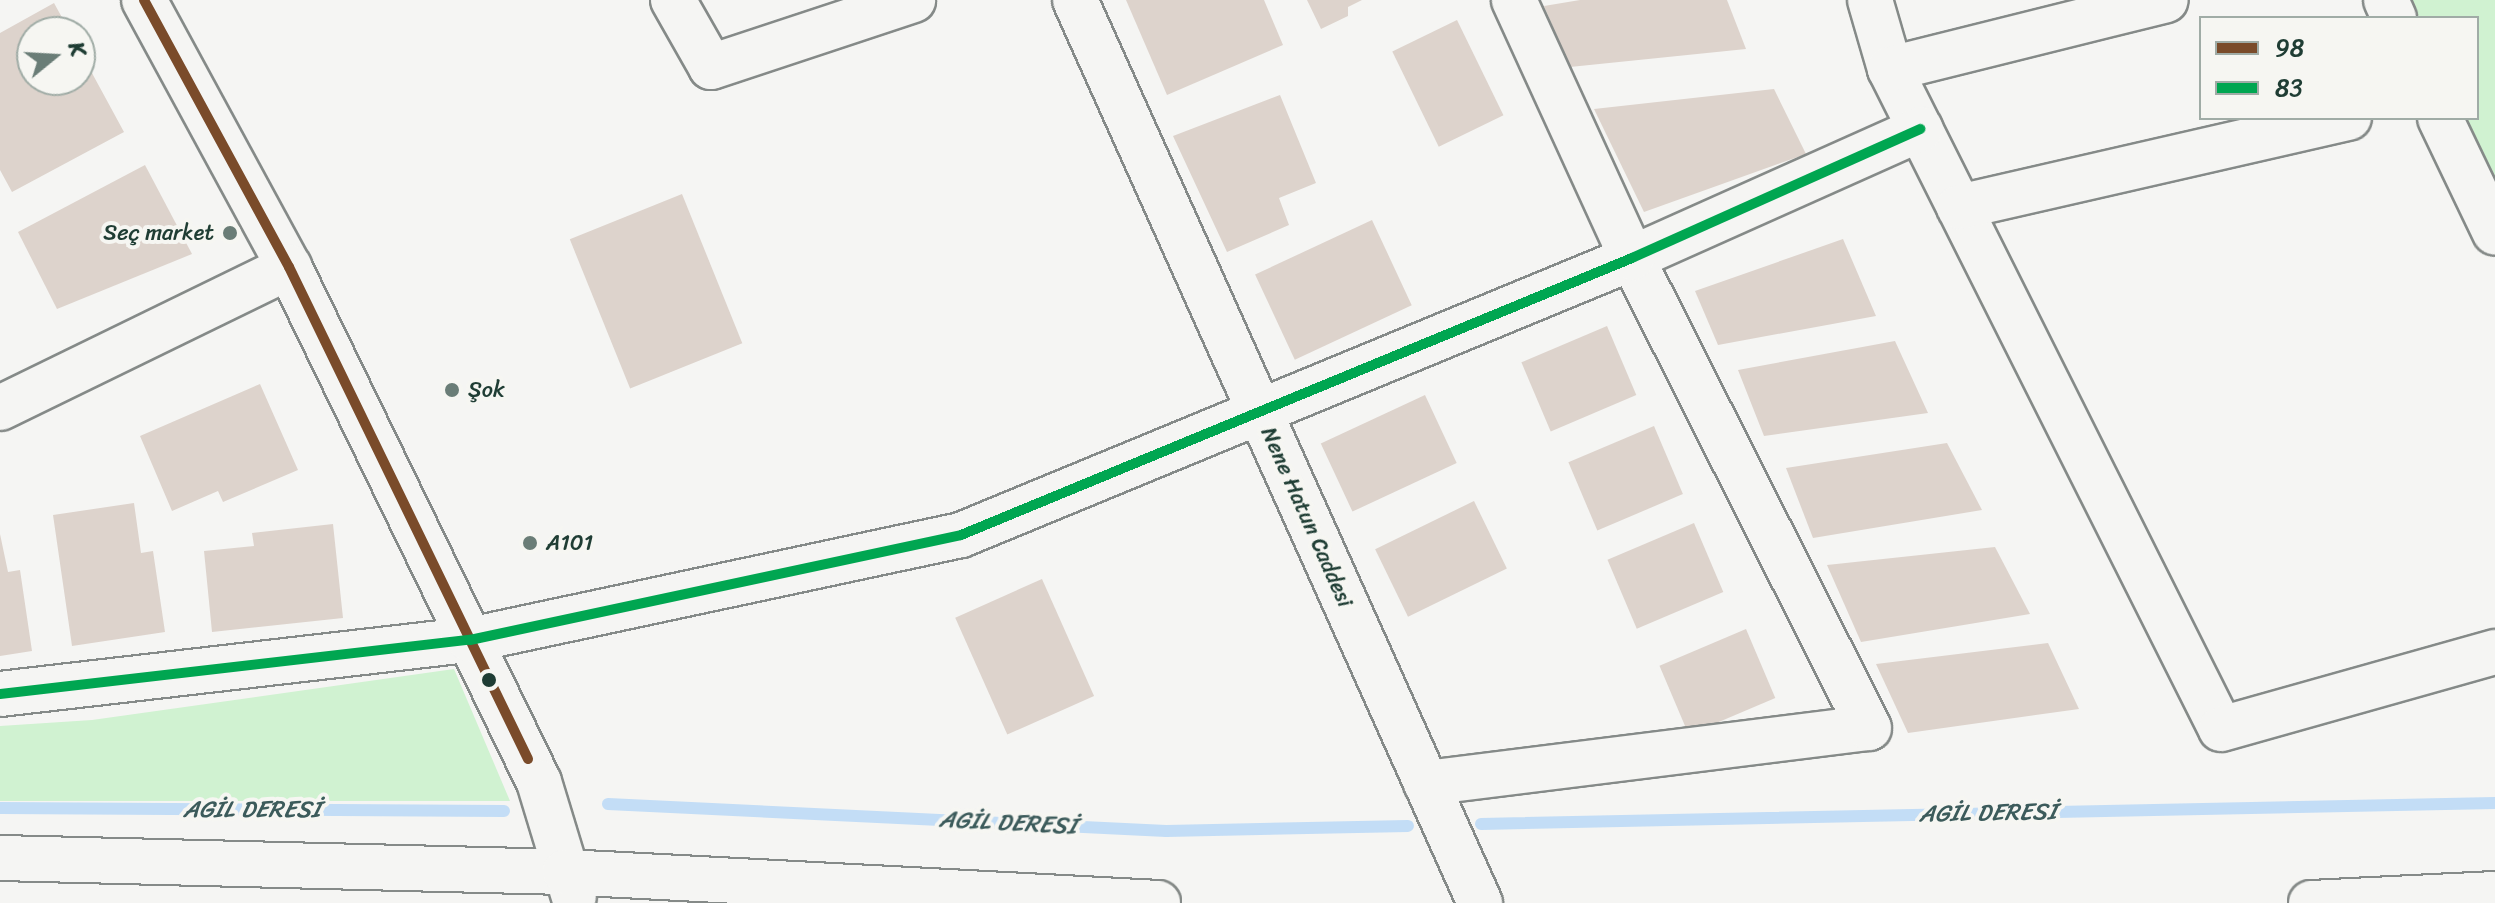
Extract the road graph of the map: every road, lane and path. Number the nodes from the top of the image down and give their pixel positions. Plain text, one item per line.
1 (144, 0) edge
2 (673, 0) edge
3 (913, 0) edge
4 (1075, 0) edge
5 (1514, 0) edge
6 (1870, 0) edge
7 (2166, 0) edge
8 (1890, 69) junction
9 (2340, 120) edge
10 (2441, 120) edge
11 (1920, 129) junction
12 (1959, 207) junction
13 (2495, 233) edge
14 (1632, 258) junction
15 (289, 267) junction
16 (0, 408) edge
17 (1260, 412) junction
18 (470, 640) junction
19 (2495, 652) edge
20 (0, 694) edge
21 (1426, 783) junction
22 (0, 858) edge
23 (571, 888) edge
24 (2495, 894) edge
25 (1081, 900) edge
26 (1158, 903) edge
27 (1480, 903) edge
28 (2311, 903) edge

1 - 15 street
2 - 3 street
4 - 17 street, Nene Hatun Caddesi
5 - 14 street
6 - 8 street
7 - 8 street
8 - 11 street
9 - 12 street
10 - 13 street
11 - 12 street
11 - 14 street
12 - 19 street
14 - 17 street
14 - 21 street
15 - 16 street
15 - 18 street
17 - 18 street
17 - 21 street, Nene Hatun Caddesi
18 - 20 street
18 - 23 street
21 - 27 street, Nene Hatun Caddesi
22 - 23 street
23 - 25 street
24 - 28 street
25 - 26 street

